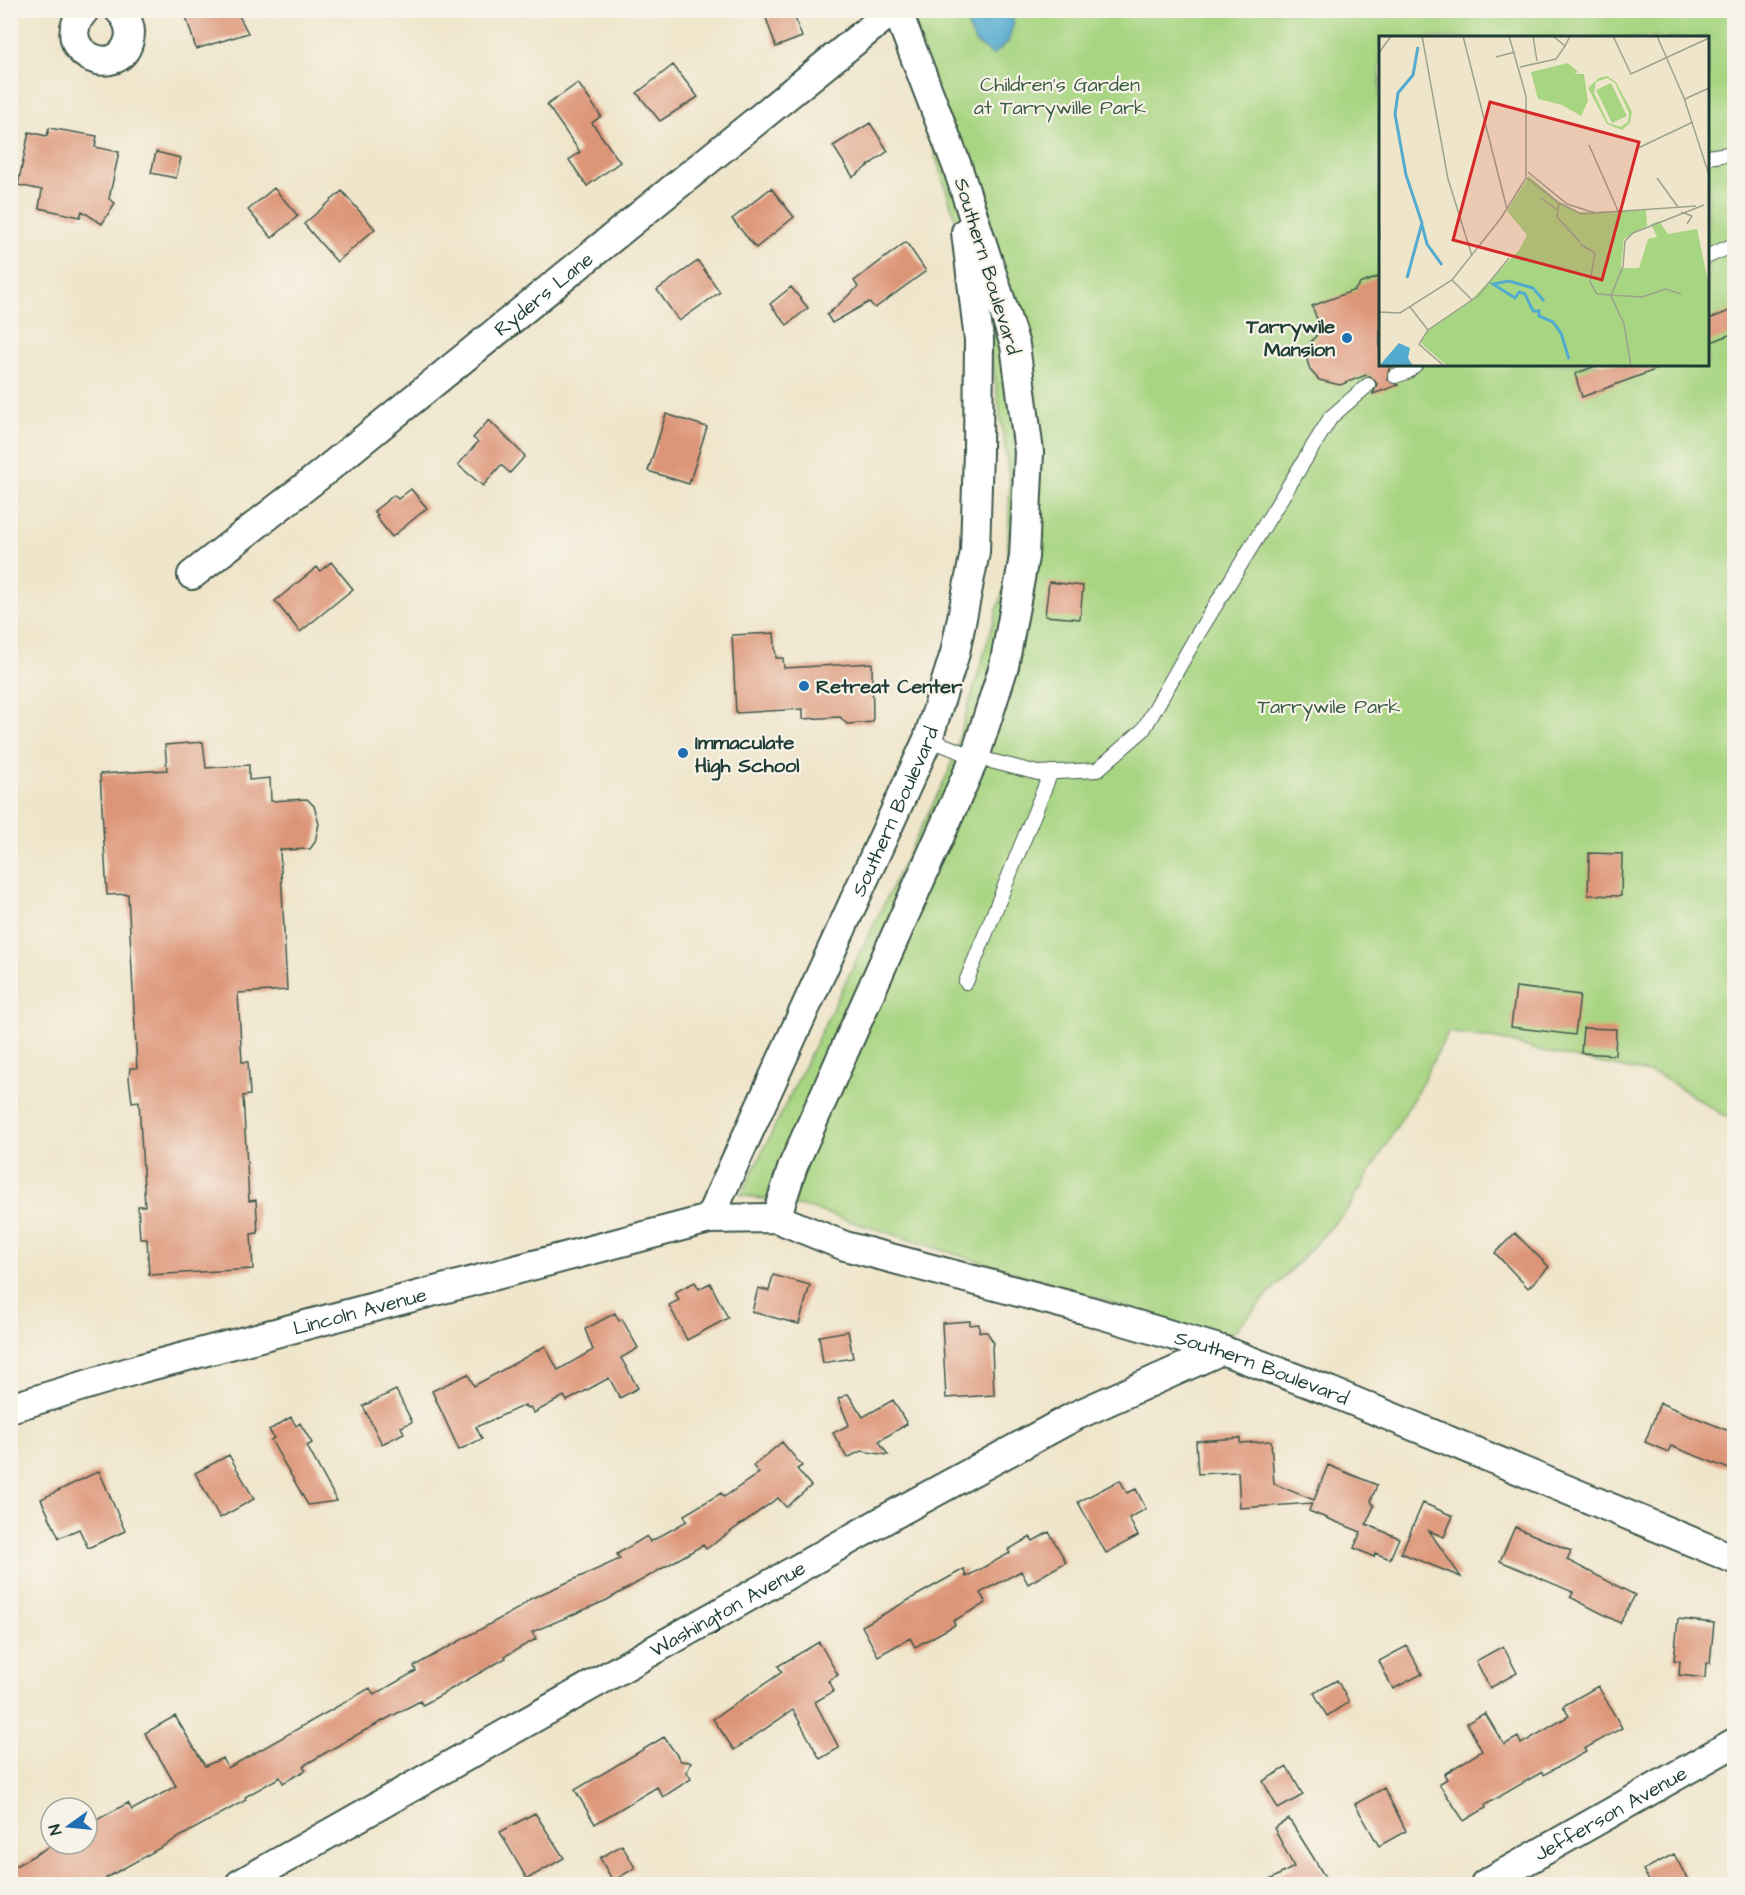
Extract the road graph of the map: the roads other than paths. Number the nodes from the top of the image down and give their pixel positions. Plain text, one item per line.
1 (85, 10) edge
2 (118, 10) edge
3 (895, 10) edge
4 (1734, 153) edge
5 (1709, 157) edge
6 (957, 166) junction
7 (1734, 245) edge
8 (1709, 254) edge
9 (1414, 366) edge
10 (1395, 376) dead end
11 (1368, 385) dead end
12 (192, 575) dead end
13 (928, 739) junction
14 (975, 757) junction
15 (1051, 772) junction
16 (966, 982) dead end
17 (776, 1218) junction
18 (709, 1219) junction
19 (1222, 1350) junction
20 (10, 1408) edge
21 (1734, 1559) edge
22 (1734, 1743) edge
23 (240, 1884) edge
24 (1485, 1884) edge

1 - 2 street
3 - 6 street, Southern Boulevard
3 - 12 street, Ryders Lane
4 - 5 lane
6 - 13 street, Southern Boulevard
6 - 14 street, Southern Boulevard
7 - 8 lane
9 - 10 lane
11 - 15 lane
13 - 14 lane
13 - 18 street, Southern Boulevard
14 - 15 lane
14 - 17 street, Southern Boulevard
15 - 16 lane
17 - 18 street, Southern Boulevard
17 - 19 street, Southern Boulevard
18 - 20 street, Lincoln Avenue
19 - 21 street, Southern Boulevard
19 - 23 street, Washington Avenue
22 - 24 street, Jefferson Avenue

